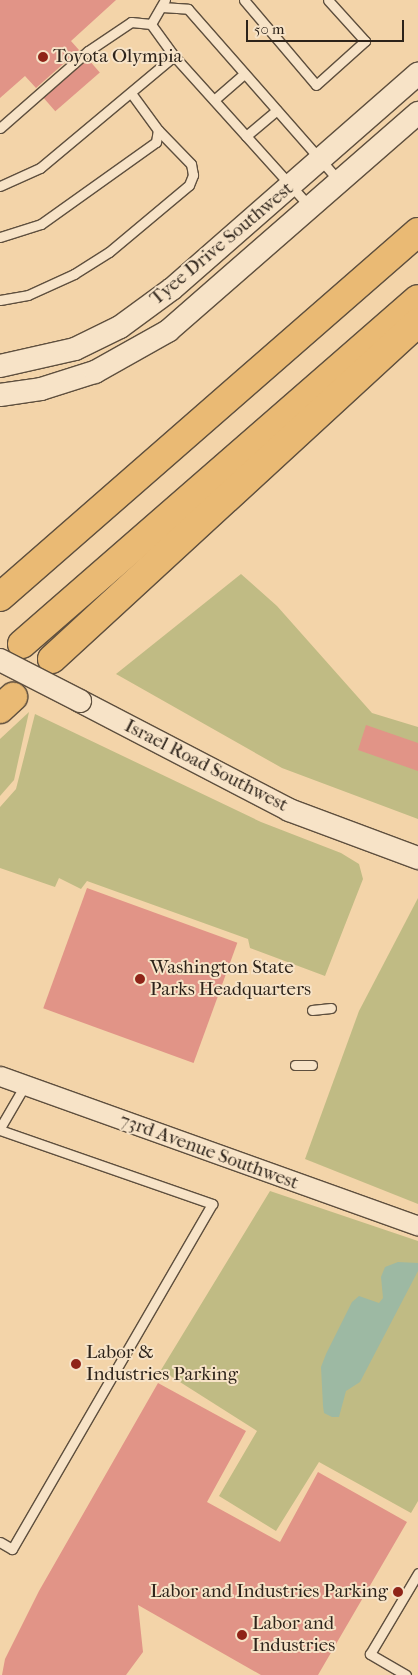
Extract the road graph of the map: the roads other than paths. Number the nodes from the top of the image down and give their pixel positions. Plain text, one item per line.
1 (244, 0) edge
2 (328, 0) edge
3 (164, 3) edge
4 (151, 24) junction
5 (174, 56) junction
6 (244, 74) junction
7 (418, 74) edge
8 (131, 93) junction
9 (214, 100) junction
10 (277, 110) junction
11 (418, 113) edge
12 (0, 128) edge
13 (158, 130) junction
14 (246, 136) junction
15 (320, 160) junction
16 (339, 182) junction
17 (291, 185) junction
18 (0, 186) edge
19 (310, 207) junction
20 (418, 232) edge
21 (0, 237) edge
22 (418, 299) edge
23 (0, 300) edge
24 (418, 323) edge
25 (0, 366) edge
26 (0, 395) edge
27 (0, 597) edge
28 (22, 644) dead end
29 (0, 660) edge
30 (52, 660) dead end
31 (418, 858) edge
32 (331, 1008) dead end
33 (312, 1010) dead end
34 (295, 1065) dead end
35 (312, 1065) dead end
36 (0, 1076) edge
37 (25, 1085) junction
38 (0, 1129) edge
39 (418, 1226) edge
40 (0, 1542) edge
41 (418, 1573) edge
42 (406, 1675) edge

1 - 2 lane
3 - 4 lane
3 - 6 lane
4 - 5 lane
4 - 12 lane
5 - 8 lane
5 - 9 lane
6 - 9 lane
6 - 10 lane
7 - 15 street, Tyee Drive Southwest
8 - 13 lane
8 - 18 lane
9 - 14 lane
10 - 14 lane
10 - 15 lane
11 - 16 street, Tyee Drive Southwest
13 - 21 lane
13 - 23 lane
14 - 17 lane
15 - 16 lane
15 - 17 street, Tyee Drive Southwest
16 - 19 street, Tyee Drive Southwest
17 - 19 lane
17 - 25 street, Tyee Drive Southwest
19 - 26 street, Tyee Drive Southwest
20 - 27 highway
22 - 28 highway
24 - 30 highway
29 - 31 street, Israel Road Southwest, bridge
32 - 33 lane
34 - 35 lane
36 - 37 street, 73rd Avenue Southwest
37 - 38 lane
37 - 39 street, 73rd Avenue Southwest
38 - 40 lane
41 - 42 lane

